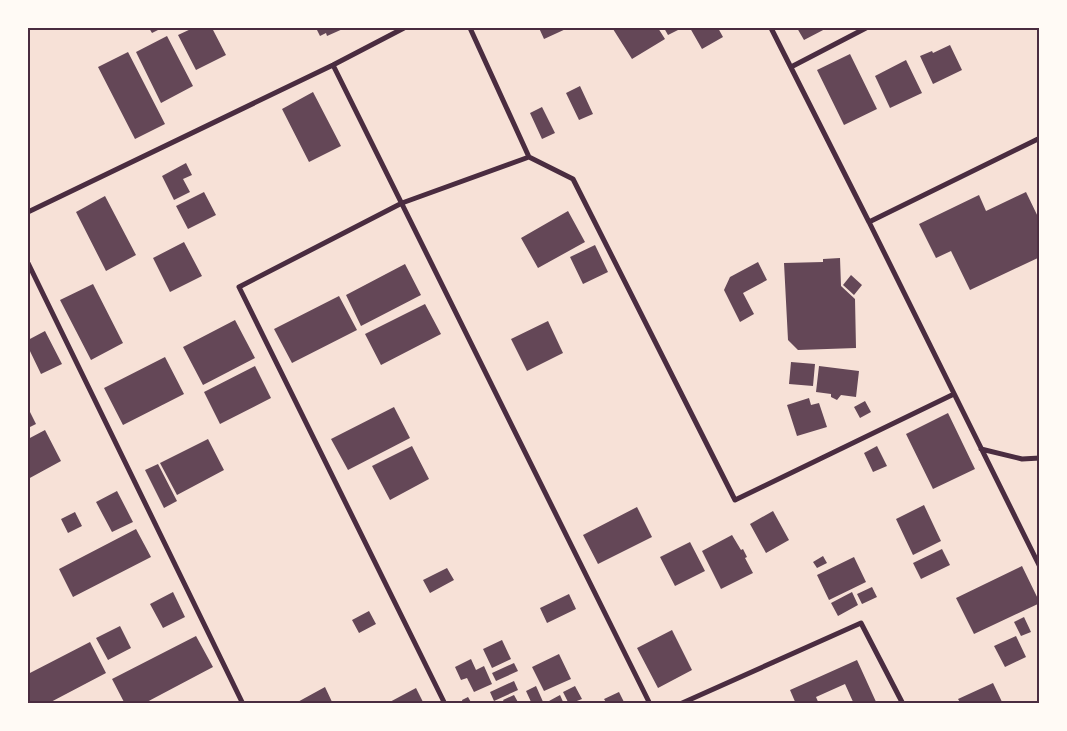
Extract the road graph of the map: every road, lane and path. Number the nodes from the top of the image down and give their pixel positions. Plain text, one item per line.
1 (404, 28) edge
2 (470, 28) edge
3 (771, 28) edge
4 (866, 28) edge
5 (333, 65) junction
6 (791, 66) junction
7 (1040, 138) edge
8 (529, 157) junction
9 (402, 203) junction
10 (28, 212) edge
11 (869, 222) junction
12 (28, 263) edge
13 (954, 394) junction
14 (981, 448) junction
15 (1040, 458) edge
16 (1040, 567) edge
17 (243, 704) edge
18 (445, 704) edge
19 (650, 704) edge
20 (680, 704) edge
21 (902, 704) edge

1 - 5 street
2 - 8 street
3 - 6 street
4 - 6 street
5 - 9 street
5 - 10 street
6 - 11 street
7 - 11 street
8 - 9 street
8 - 13 street
9 - 18 street
9 - 19 street
11 - 13 street
12 - 17 street
13 - 14 street
14 - 15 street
14 - 16 street
20 - 21 street

